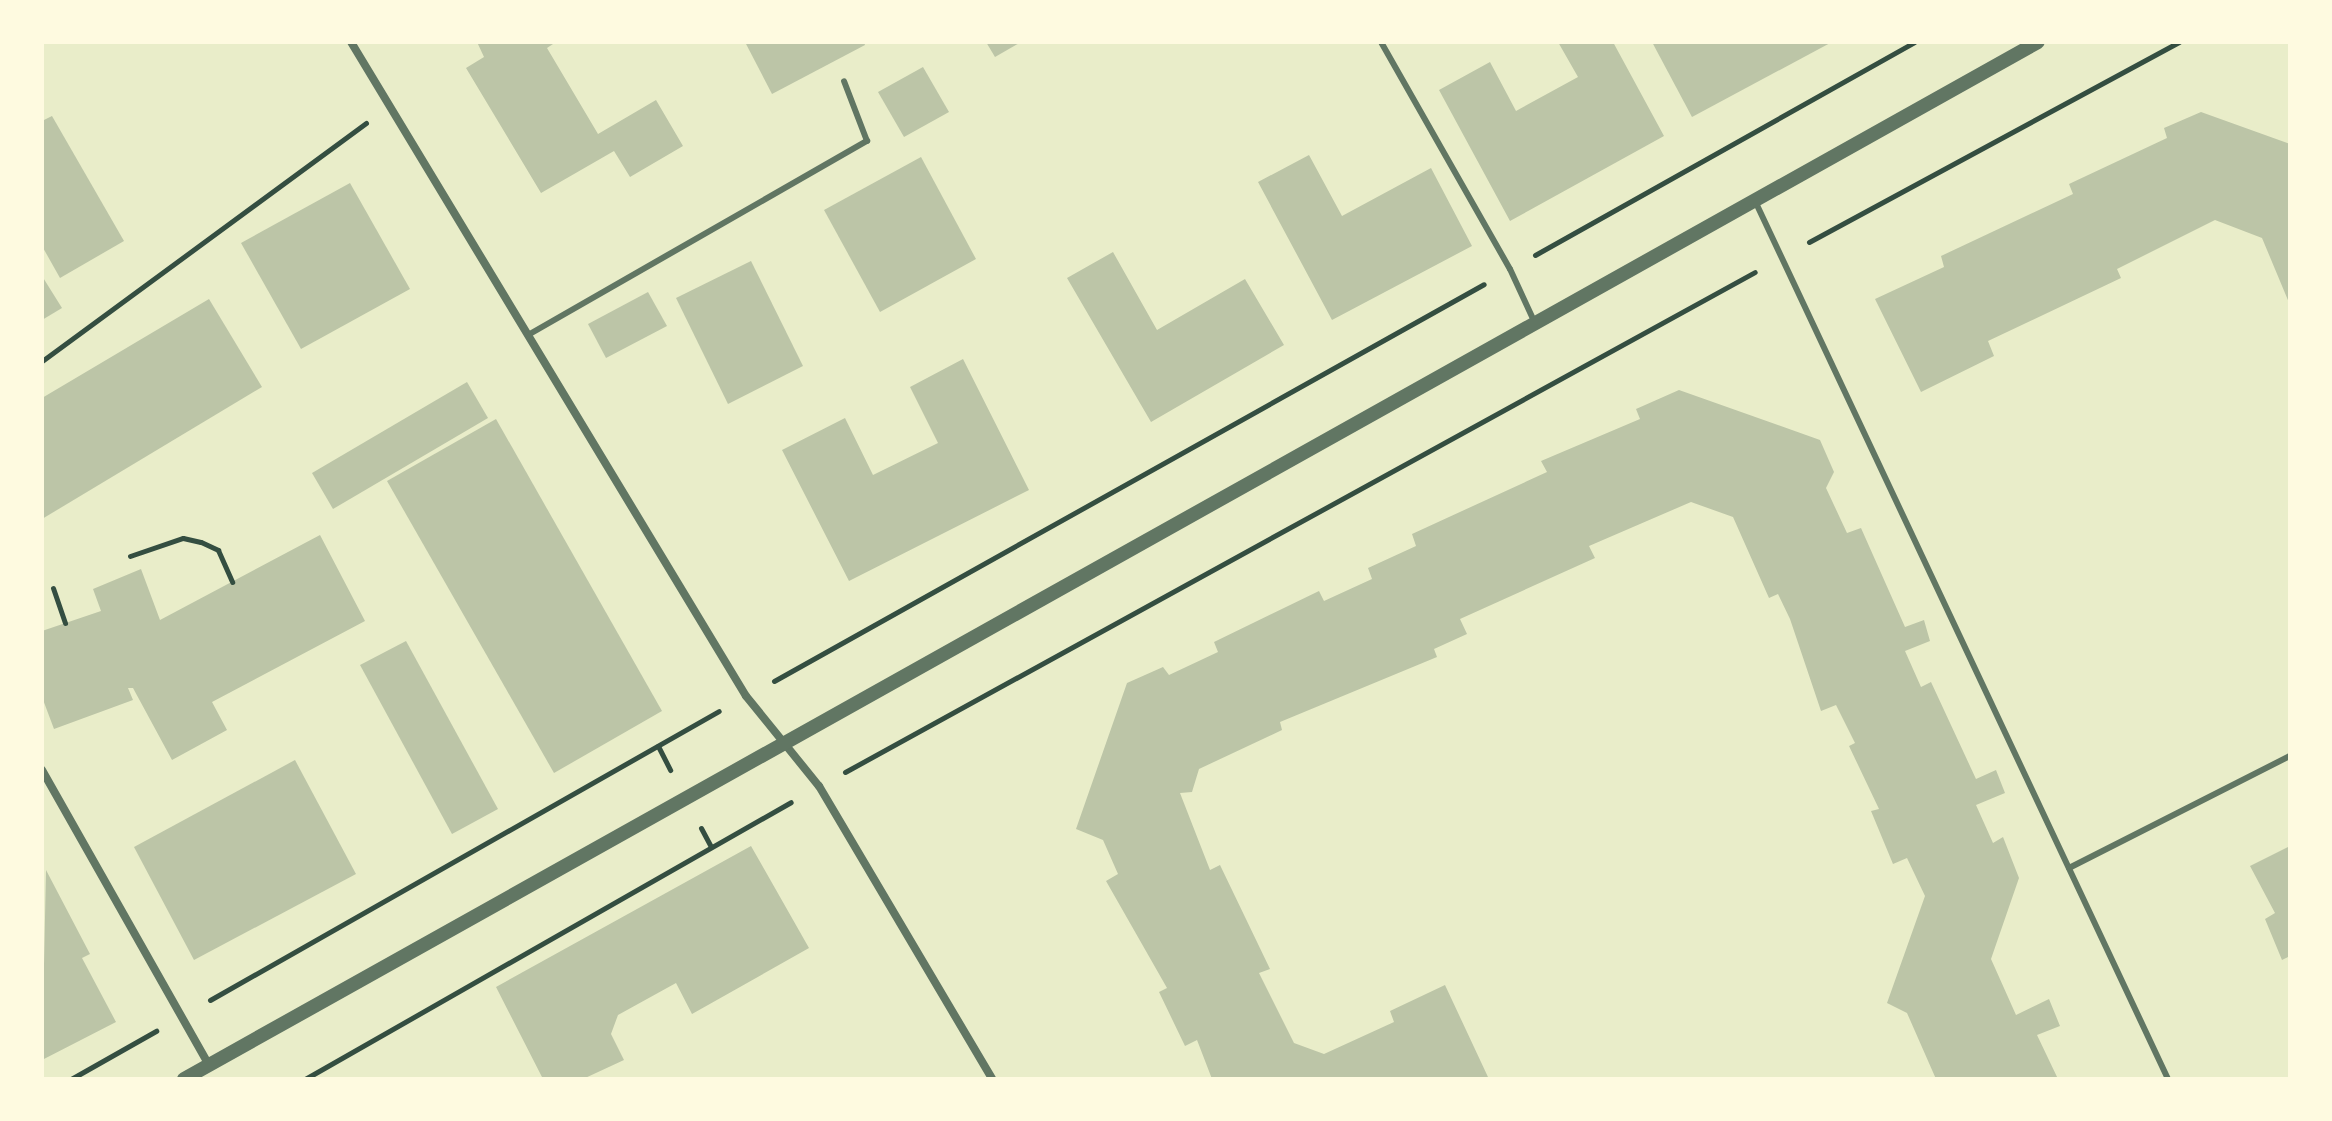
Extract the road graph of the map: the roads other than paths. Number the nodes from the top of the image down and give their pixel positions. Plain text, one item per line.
1 (351, 42) edge
2 (1381, 42) edge
3 (2038, 42) edge
4 (844, 81) dead end
5 (1755, 200) junction
6 (1535, 323) junction
7 (528, 335) junction
8 (786, 746) junction
9 (2290, 756) edge
10 (42, 770) edge
11 (2069, 868) junction
12 (209, 1065) junction
13 (184, 1079) edge
14 (992, 1079) edge
15 (2168, 1079) edge

1 - 7 street
2 - 6 lane
3 - 5 street
4 - 7 lane
5 - 6 street
5 - 11 lane
6 - 8 street
7 - 8 street
8 - 12 street
8 - 14 street
9 - 11 lane
10 - 12 street
11 - 15 lane
12 - 13 street

